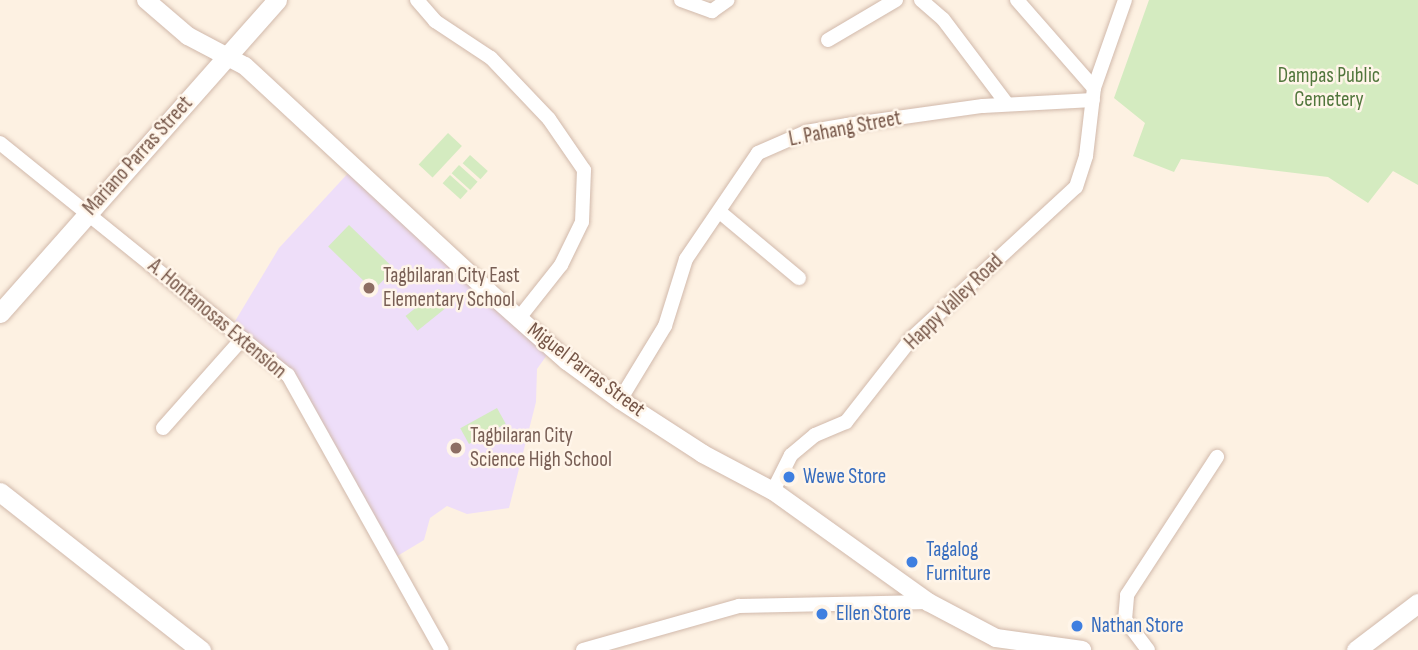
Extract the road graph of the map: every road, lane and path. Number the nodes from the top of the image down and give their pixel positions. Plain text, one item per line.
1 (146, 0) edge
2 (277, 0) edge
3 (417, 0) edge
4 (681, 0) edge
5 (728, 0) edge
6 (897, 0) edge
7 (921, 0) edge
8 (1017, 0) edge
9 (1125, 0) edge
10 (828, 40) dead end
11 (226, 57) junction
12 (1094, 94) junction
13 (1007, 104) junction
14 (0, 143) edge
15 (88, 212) junction
16 (720, 212) junction
17 (799, 278) dead end
18 (0, 313) edge
19 (519, 318) junction
20 (243, 338) junction
21 (620, 400) junction
22 (163, 428) dead end
23 (1217, 457) dead end
24 (773, 491) junction
25 (0, 492) edge
26 (928, 602) junction
27 (1418, 603) edge
28 (1375, 645) edge
29 (201, 650) edge
30 (442, 650) edge
31 (583, 650) edge
32 (1082, 650) edge
33 (1148, 650) edge
34 (1356, 650) edge

1 - 11 street, Miguel Parras Street
2 - 11 main road, Mariano Parras Street
3 - 19 street
4 - 5 street
6 - 10 street
7 - 13 street
8 - 12 street
9 - 12 street, Happy Valley Road
11 - 15 main road, Mariano Parras Street
11 - 19 street, Miguel Parras Street
12 - 13 street, L. Pahang Street
12 - 24 street, Happy Valley Road
13 - 16 street, L. Pahang Street
14 - 15 street, A. Hontanosas Extension
15 - 18 main road, Mariano Parras Street
15 - 20 street, A. Hontanosas Extension
16 - 17 street
16 - 21 street, L. Pahang Street
19 - 21 street, Miguel Parras Street
20 - 22 street
20 - 30 street, A. Hontanosas Extension
21 - 24 street, Miguel Parras Street
23 - 33 street
24 - 26 street, Miguel Parras Street
25 - 29 main road
26 - 31 street
26 - 32 street, Miguel Parras Street
27 - 28 main road
28 - 34 main road

